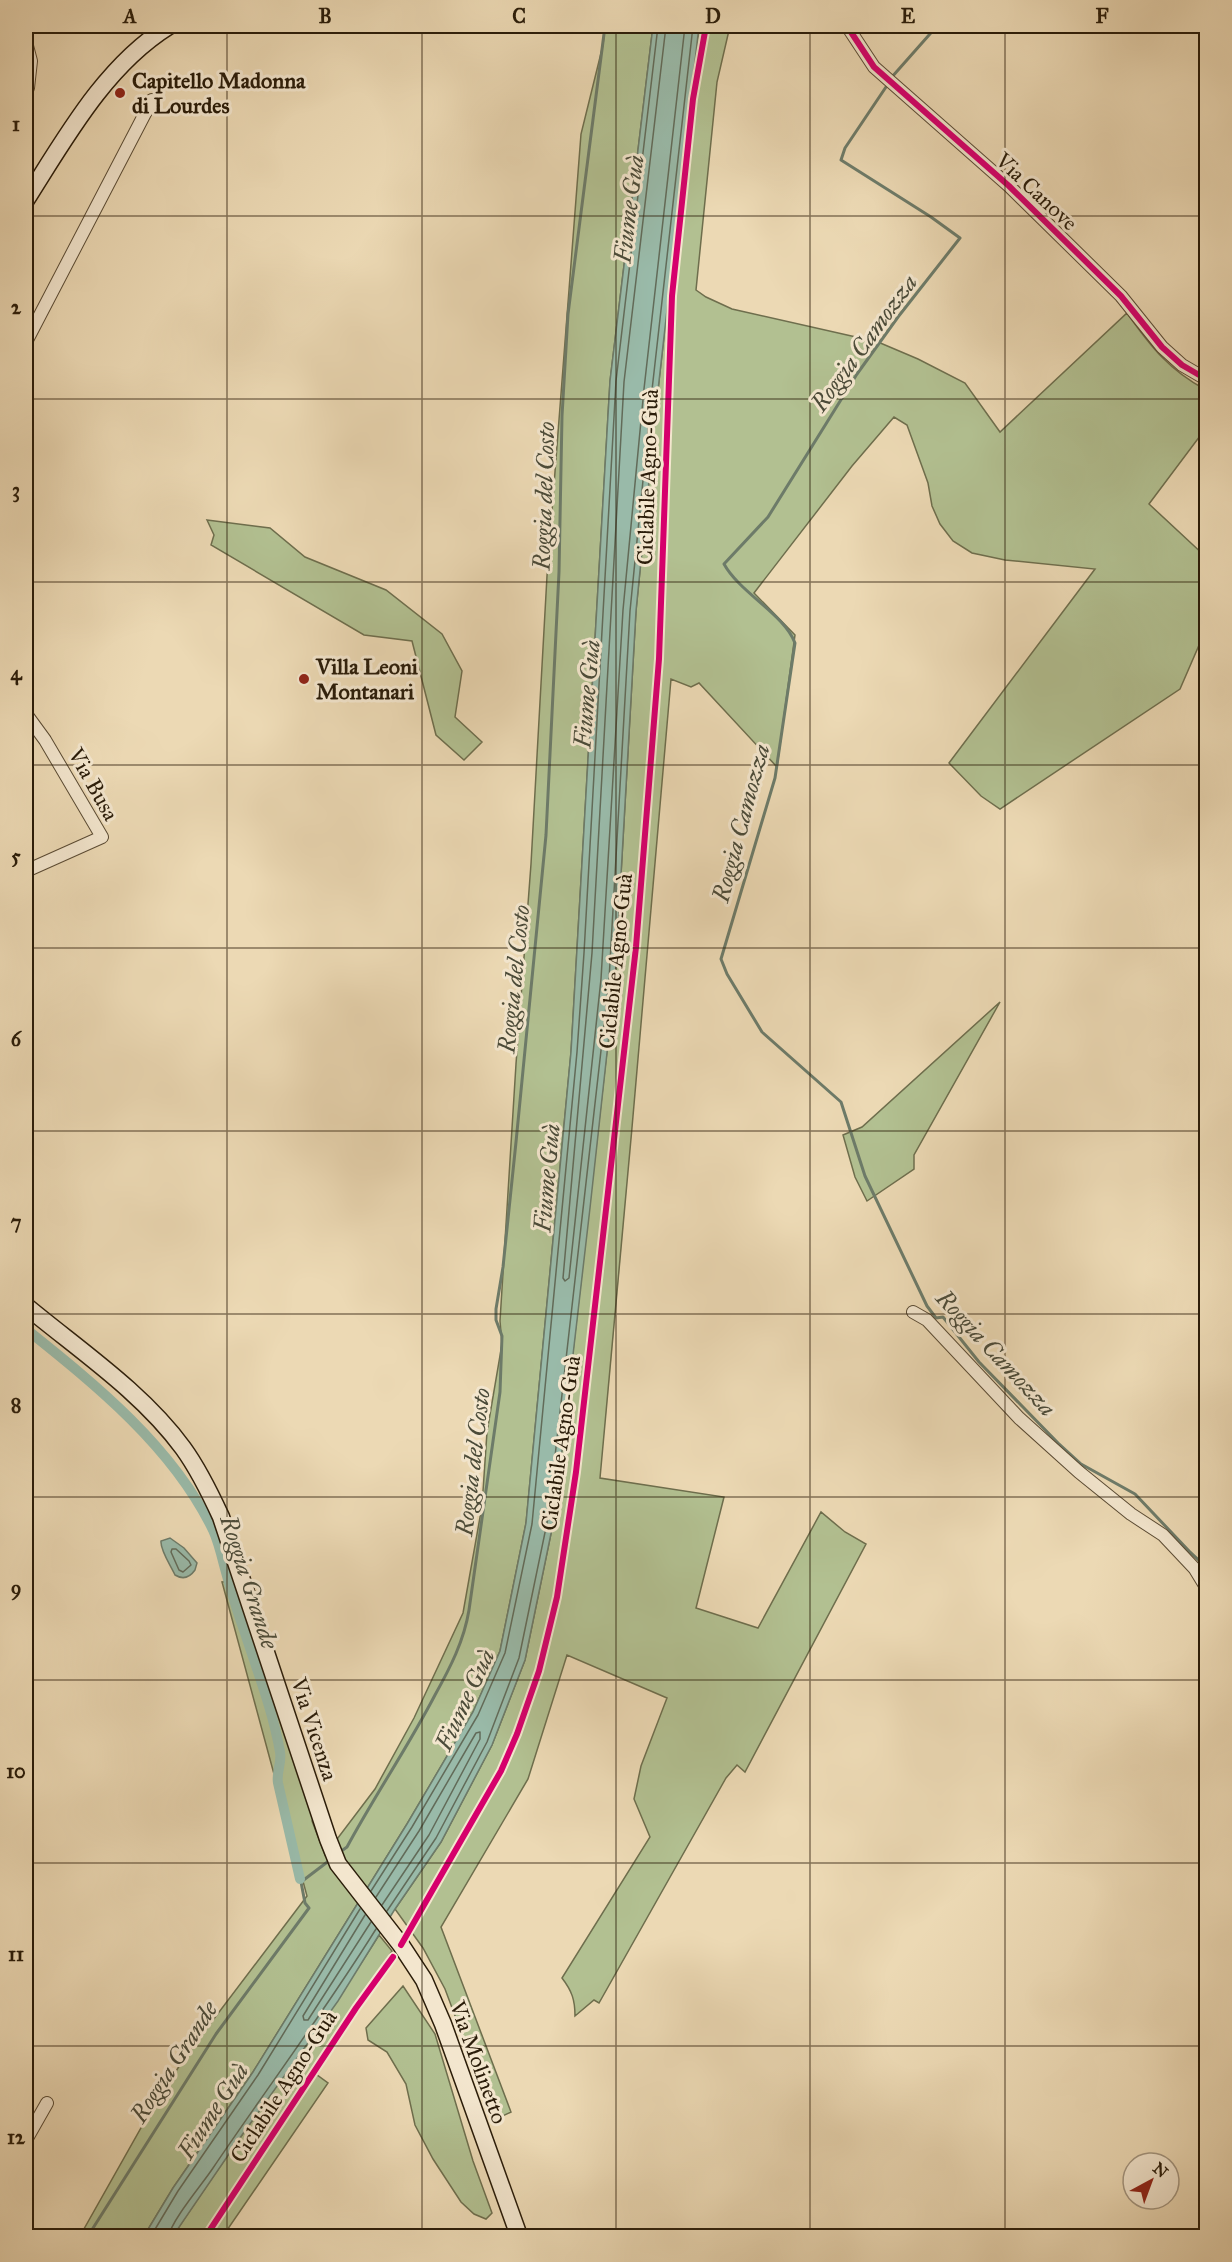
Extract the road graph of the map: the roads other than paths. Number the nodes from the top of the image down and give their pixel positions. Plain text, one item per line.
1 (169, 26) edge
2 (847, 26) edge
3 (26, 45) edge
4 (26, 89) edge
5 (152, 100) dead end
6 (26, 200) edge
7 (26, 342) edge
8 (1206, 379) edge
9 (26, 714) edge
10 (26, 871) edge
11 (26, 1306) edge
12 (913, 1312) dead end
13 (1206, 1587) edge
14 (376, 1913) joint
15 (47, 2103) dead end
16 (26, 2140) edge
17 (519, 2236) edge

1 - 6 main road
2 - 8 street, Via Canove
3 - 4 street
5 - 7 street
9 - 10 street, Via Busa
11 - 14 main road, Via Vicenza
12 - 13 street
14 - 17 main road, Via Molinetto
15 - 16 street

